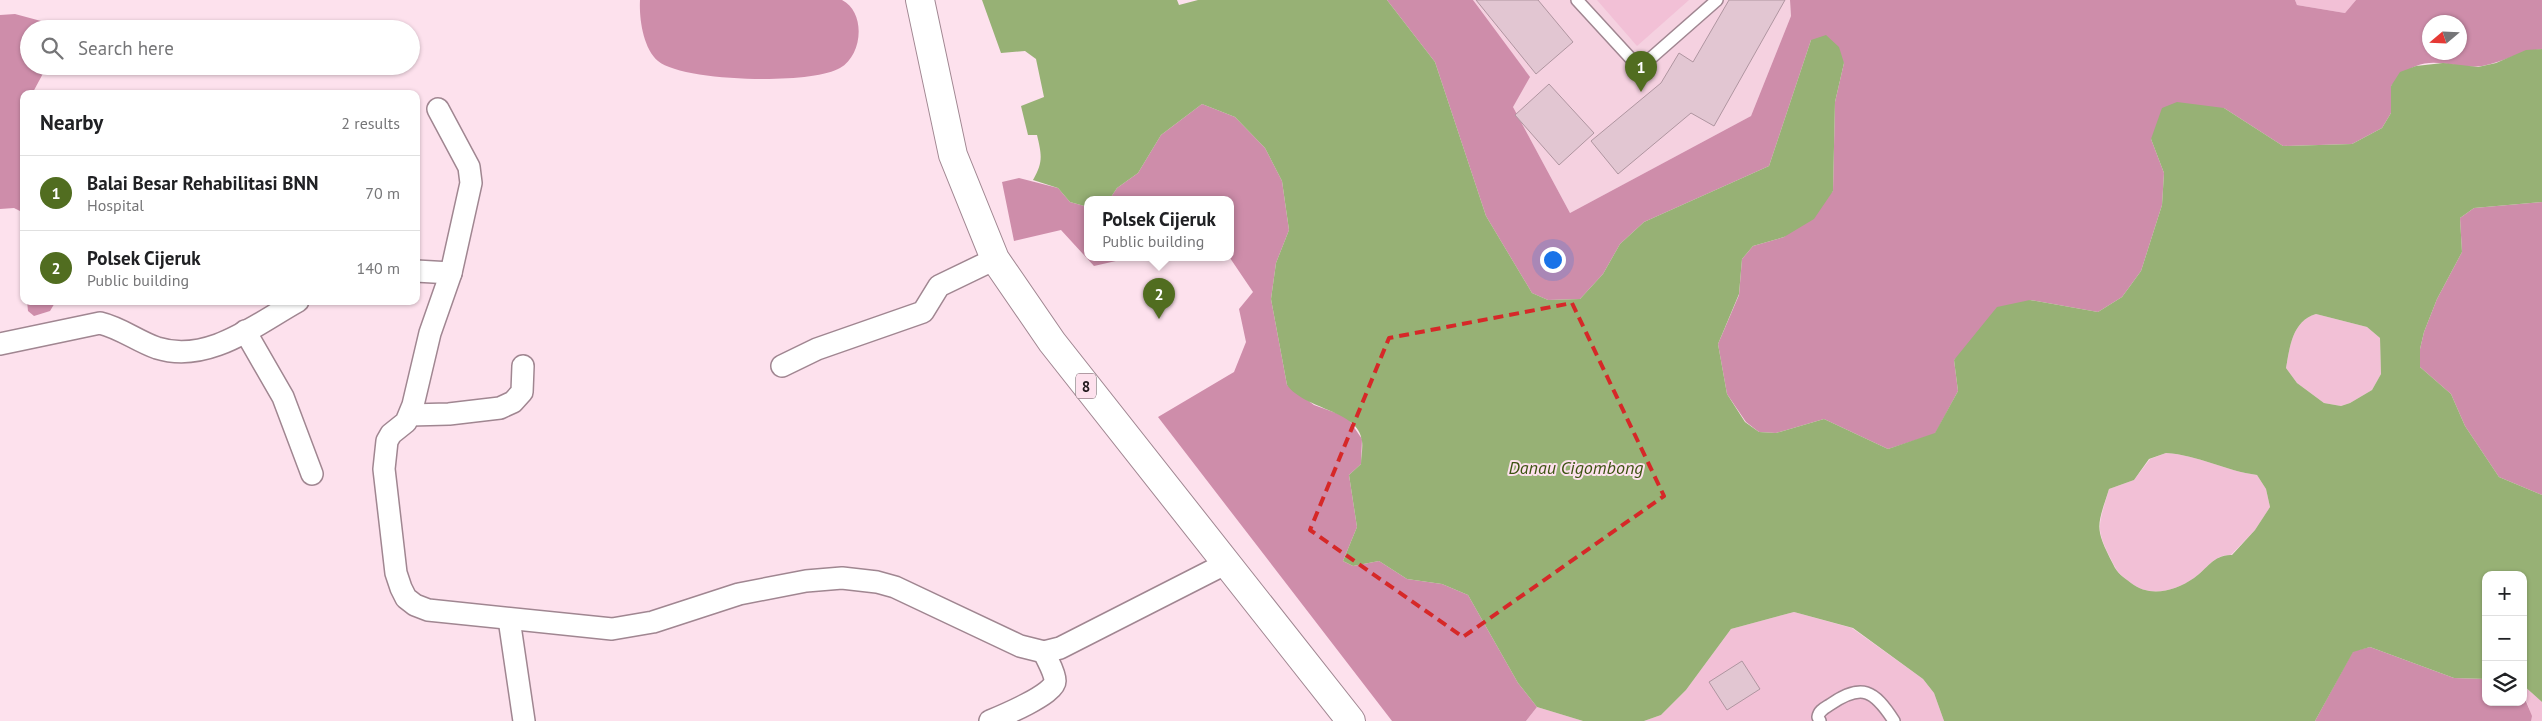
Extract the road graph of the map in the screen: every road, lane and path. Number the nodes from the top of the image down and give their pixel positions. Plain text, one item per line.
1 (920, 0) edge
2 (1577, 0) edge
3 (1717, 0) edge
4 (438, 109) dead end
5 (995, 259) junction
6 (420, 271) edge
7 (450, 273) junction
8 (291, 305) edge
9 (244, 331) junction
10 (0, 344) edge
11 (523, 366) dead end
12 (782, 366) dead end
13 (410, 415) junction
14 (312, 474) dead end
15 (1225, 564) junction
16 (509, 619) junction
17 (1044, 652) junction
18 (524, 721) edge
19 (990, 721) edge
20 (1351, 721) edge
21 (1820, 721) edge
22 (1894, 721) edge

1 - 5 highway, 8
2 - 3 lane
4 - 7 street
5 - 12 street
5 - 15 highway, 8
6 - 7 street
7 - 13 street
8 - 9 street
9 - 10 street
9 - 14 street
11 - 13 street
13 - 16 street
15 - 17 street
15 - 20 highway, 8
16 - 17 street
16 - 18 street
17 - 19 street
21 - 22 lane

